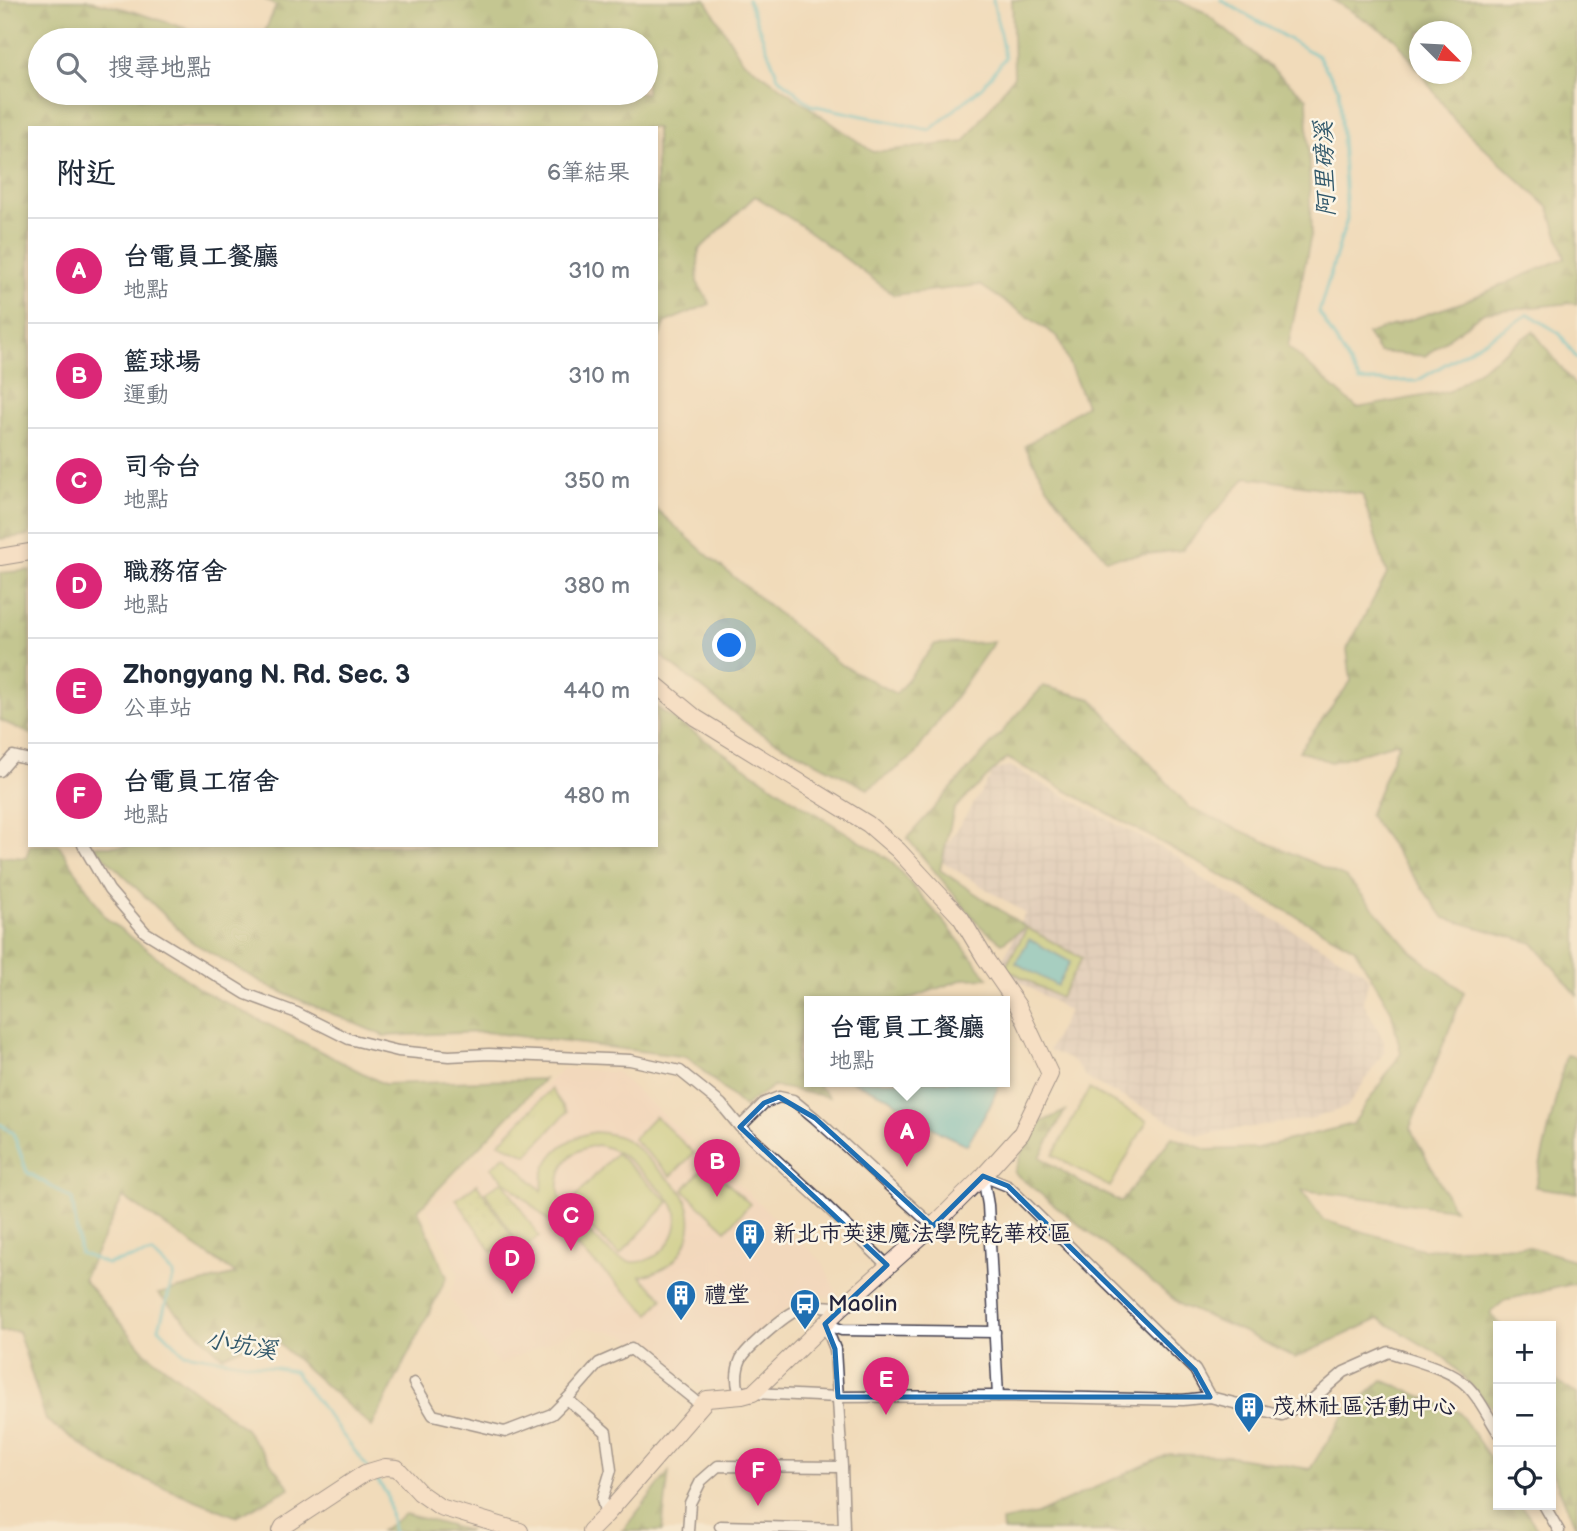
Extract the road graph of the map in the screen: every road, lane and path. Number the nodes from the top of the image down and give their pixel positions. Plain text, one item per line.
1 (28, 552) edge
2 (0, 557) edge
3 (658, 687) edge
4 (28, 760) edge
5 (0, 771) edge
6 (84, 847) edge
7 (740, 1128) junction
8 (983, 1176) junction
9 (933, 1226) junction
10 (887, 1265) junction
11 (841, 1308) junction
12 (825, 1324) junction
13 (995, 1332) junction
14 (414, 1383) dead end
15 (748, 1394) junction
16 (998, 1396) junction
17 (838, 1397) junction
18 (1210, 1397) junction
19 (567, 1399) junction
20 (701, 1405) junction
21 (1493, 1424) edge
22 (842, 1466) junction
23 (1547, 1510) edge
24 (606, 1515) junction
25 (720, 1526) dead end
26 (281, 1531) edge
27 (520, 1531) edge
28 (590, 1531) edge
29 (688, 1531) edge
30 (1559, 1531) edge

1 - 2 street
3 - 8 street
4 - 5 street
6 - 7 street
7 - 9 street
7 - 10 street
8 - 9 street
8 - 13 street
8 - 18 street
9 - 10 street
10 - 11 street
11 - 12 street
11 - 15 street
12 - 13 street
12 - 15 street
12 - 17 street
13 - 16 street
14 - 19 street
15 - 17 street
15 - 20 street
16 - 17 street
16 - 18 street
17 - 22 street
18 - 21 street
19 - 20 street
19 - 24 street
20 - 24 street
22 - 25 street
22 - 29 street
23 - 30 street
24 - 28 street
26 - 27 street

